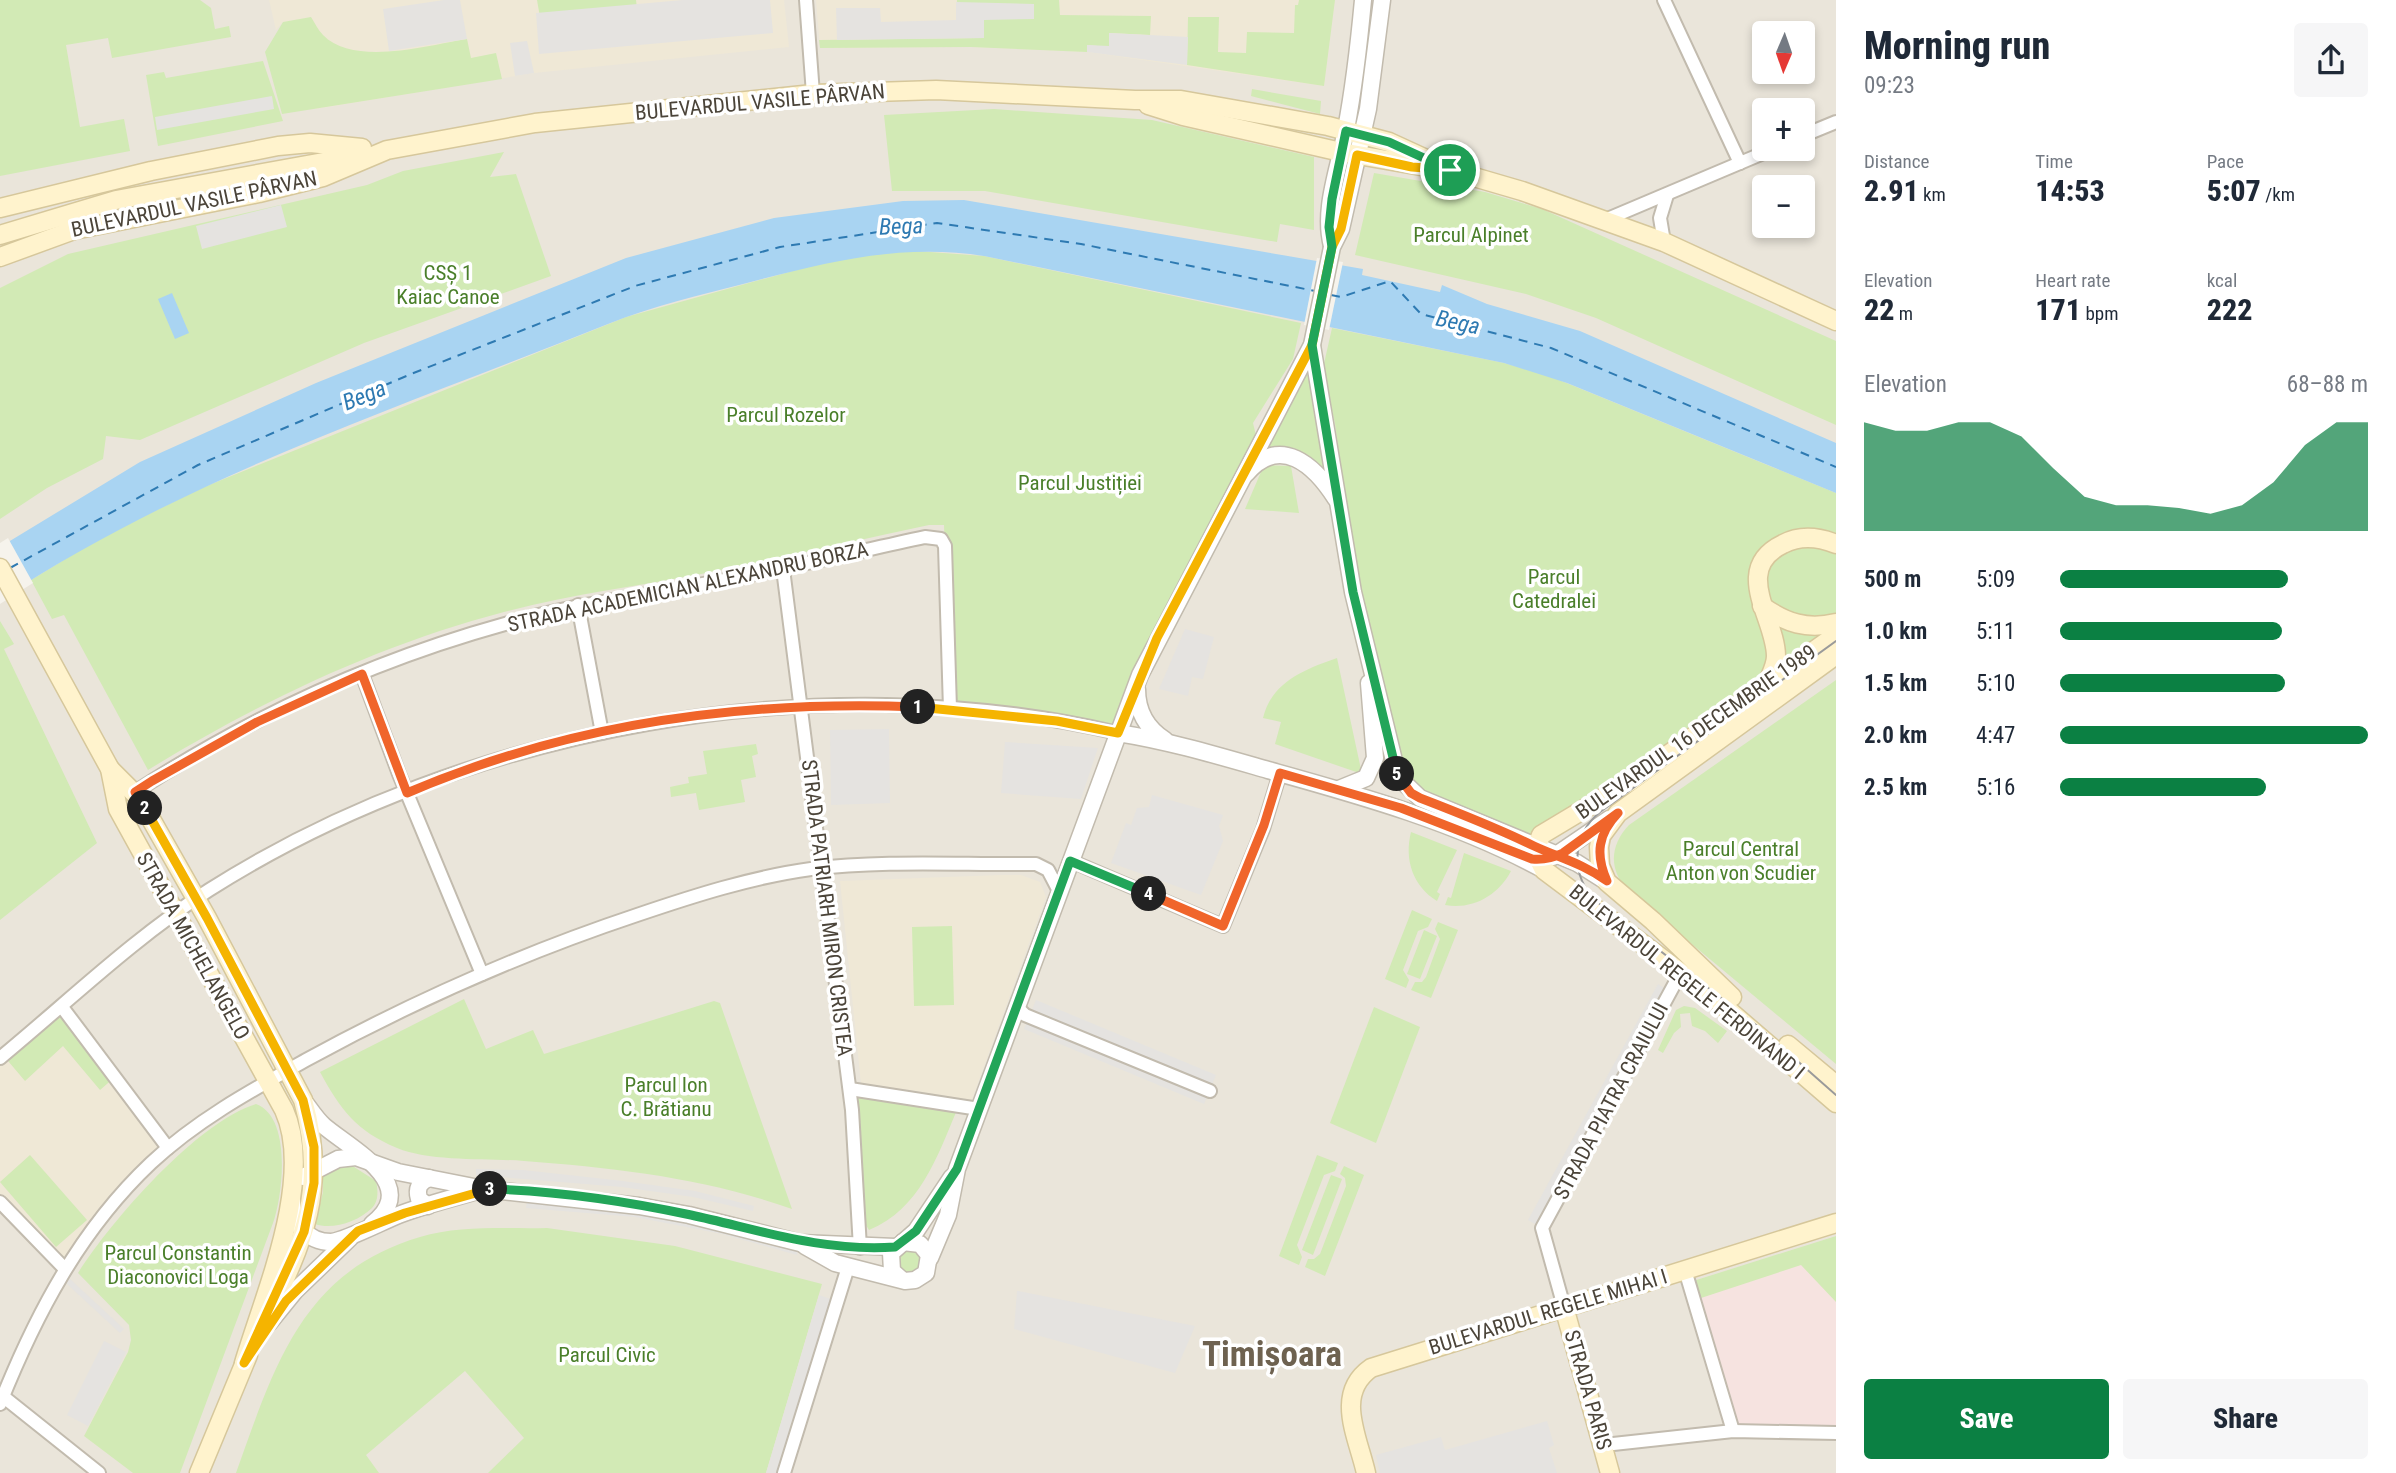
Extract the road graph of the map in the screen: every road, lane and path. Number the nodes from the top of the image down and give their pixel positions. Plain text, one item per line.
1 (806, 0) edge
2 (1363, 0) edge
3 (1382, 0) edge
4 (1664, 0) edge
5 (813, 94) junction
6 (1135, 100) junction
7 (1836, 122) edge
8 (1815, 131) edge
9 (1354, 133) junction
10 (387, 150) junction
11 (1349, 154) junction
12 (1752, 158) edge
13 (1740, 163) junction
14 (1450, 170) junction
15 (1667, 195) junction
16 (0, 208) edge
17 (1605, 220) junction
18 (0, 235) edge
19 (1664, 242) junction
20 (0, 257) edge
21 (1836, 321) edge
22 (1312, 345) junction
23 (1239, 485) junction
24 (1337, 501) junction
25 (1836, 544) edge
26 (0, 568) edge
27 (783, 569) junction
28 (578, 606) junction
29 (1762, 606) junction
30 (1836, 624) edge
31 (1836, 635) edge
32 (1836, 656) edge
33 (1142, 669) junction
34 (362, 674) junction
35 (1371, 676) junction
36 (1768, 682) junction
37 (802, 707) junction
38 (950, 709) junction
39 (602, 733) junction
40 (1118, 733) junction
41 (1177, 745) junction
42 (110, 769) junction
43 (1280, 773) junction
44 (1339, 789) junction
45 (135, 792) junction
46 (407, 793) junction
47 (1618, 813) junction
48 (1553, 827) junction
49 (1514, 835) junction
50 (1559, 855) junction
51 (1539, 859) junction
52 (1070, 861) junction
53 (821, 869) junction
54 (1607, 881) junction
55 (1059, 891) junction
56 (197, 899) junction
57 (175, 914) junction
58 (1681, 972) junction
59 (482, 974) junction
60 (62, 1007) junction
61 (1018, 1013) junction
62 (0, 1058) edge
63 (286, 1071) junction
64 (268, 1081) junction
65 (1836, 1085) edge
66 (850, 1089) junction
67 (1210, 1091) dead end
68 (303, 1100) junction
69 (1836, 1103) edge
70 (979, 1109) junction
71 (169, 1148) junction
72 (373, 1164) junction
73 (957, 1169) junction
74 (315, 1170) junction
75 (429, 1178) junction
76 (484, 1189) junction
77 (292, 1198) junction
78 (0, 1202) edge
79 (428, 1206) junction
80 (1836, 1223) edge
81 (358, 1231) junction
82 (304, 1232) junction
83 (800, 1243) junction
84 (899, 1245) junction
85 (860, 1248) junction
86 (930, 1258) junction
87 (848, 1267) junction
88 (65, 1269) junction
89 (1685, 1270) junction
90 (901, 1279) junction
91 (1564, 1307) junction
92 (244, 1363) junction
93 (1, 1398) edge
94 (1733, 1431) junction
95 (1836, 1433) edge
96 (1604, 1445) junction
97 (86, 1469) edge
98 (99, 1473) edge
99 (199, 1473) edge
100 (784, 1473) edge
101 (1366, 1473) edge
102 (1610, 1473) edge

1 - 5 street
2 - 9 street
3 - 9 street
4 - 13 street
5 - 6 main road, BULEVARDUL VASILE PÂRVAN
5 - 10 main road, BULEVARDUL VASILE PÂRVAN
6 - 9 main road, BULEVARDUL VASILE PÂRVAN
6 - 11 main road, BULEVARDUL VASILE PÂRVAN
7 - 8 street
9 - 11 street
9 - 14 main road, BULEVARDUL VASILE PÂRVAN
10 - 16 main road, BULEVARDUL VASILE PÂRVAN
10 - 18 main road
10 - 20 main road, BULEVARDUL VASILE PÂRVAN
11 - 14 main road, BULEVARDUL VASILE PÂRVAN
11 - 22 street
12 - 13 street
13 - 15 street
14 - 17 main road
15 - 17 street
15 - 19 street
17 - 19 main road
19 - 21 main road
22 - 23 street
22 - 24 street, BULEVARDUL REGELE FERDINAND I
23 - 24 street
23 - 33 street
24 - 35 street, BULEVARDUL REGELE FERDINAND I
25 - 29 main road
26 - 42 main road, STRADA MICHELANGELO
27 - 28 street, STRADA ACADEMICIAN ALEXANDRU BORZA
27 - 37 street, STRADA PATRIARH MIRON CRISTEA
27 - 38 street, STRADA ACADEMICIAN ALEXANDRU BORZA
28 - 34 street, STRADA ACADEMICIAN ALEXANDRU BORZA
28 - 39 street
29 - 30 main road
29 - 36 main road
31 - 36 main road, BULEVARDUL 16 DECEMBRIE 1989
32 - 47 main road, BULEVARDUL 16 DECEMBRIE 1989
33 - 40 street
33 - 41 street
34 - 45 street, STRADA ACADEMICIAN ALEXANDRU BORZA
34 - 46 street
35 - 44 street
35 - 49 street, BULEVARDUL REGELE FERDINAND I
36 - 48 main road, BULEVARDUL 16 DECEMBRIE 1989
37 - 38 street
37 - 39 street
37 - 53 street, STRADA PATRIARH MIRON CRISTEA
38 - 40 street
39 - 46 street
40 - 41 street
40 - 52 street
41 - 43 street
42 - 45 main road, STRADA MICHELANGELO
42 - 57 main road, STRADA MICHELANGELO
43 - 44 street
43 - 52 street
44 - 51 street
45 - 56 main road, STRADA MICHELANGELO
46 - 56 street
46 - 59 street
47 - 50 street, BULEVARDUL 16 DECEMBRIE 1989
47 - 54 main road
48 - 49 street
48 - 51 main road, BULEVARDUL 16 DECEMBRIE 1989
49 - 51 street, BULEVARDUL REGELE FERDINAND I
50 - 51 street, BULEVARDUL REGELE FERDINAND I
50 - 54 street, BULEVARDUL REGELE FERDINAND I
51 - 58 main road, BULEVARDUL REGELE FERDINAND I
52 - 55 street
53 - 55 street
53 - 59 street
53 - 66 street, STRADA PATRIARH MIRON CRISTEA
54 - 65 main road, BULEVARDUL REGELE FERDINAND I
55 - 61 street
56 - 57 street
56 - 63 main road, STRADA MICHELANGELO
57 - 60 street
57 - 64 main road, STRADA MICHELANGELO
58 - 69 main road, BULEVARDUL REGELE FERDINAND I
58 - 91 street, STRADA PIATRA CRAIULUI
59 - 63 street
60 - 62 street
60 - 71 street
61 - 67 street
61 - 70 street
63 - 64 street
63 - 68 main road, STRADA MICHELANGELO
64 - 71 street
64 - 77 main road, STRADA MICHELANGELO
66 - 70 street
66 - 85 street, STRADA PATRIARH MIRON CRISTEA
68 - 72 street
68 - 74 main road, STRADA MICHELANGELO
70 - 73 street
71 - 88 street
72 - 74 street
72 - 75 street
72 - 81 street
73 - 84 street
73 - 86 street
74 - 77 street
74 - 82 main road
75 - 76 street
75 - 79 street
76 - 79 street
76 - 83 street
77 - 82 street
77 - 92 main road, STRADA MICHELANGELO
78 - 88 street
79 - 81 street
80 - 89 main road, BULEVARDUL REGELE MIHAI I
81 - 82 street
81 - 92 street
82 - 92 main road
83 - 85 street
83 - 87 street
84 - 85 street
84 - 86 street
84 - 90 street
86 - 90 street
87 - 90 street
87 - 100 street
88 - 93 street
89 - 91 main road, BULEVARDUL REGELE MIHAI I
89 - 94 street
91 - 96 main road, STRADA PARIS
91 - 101 main road, BULEVARDUL REGELE MIHAI I
92 - 99 main road
93 - 97 street
94 - 95 street
94 - 96 street
96 - 102 main road, STRADA PARIS
97 - 98 street

